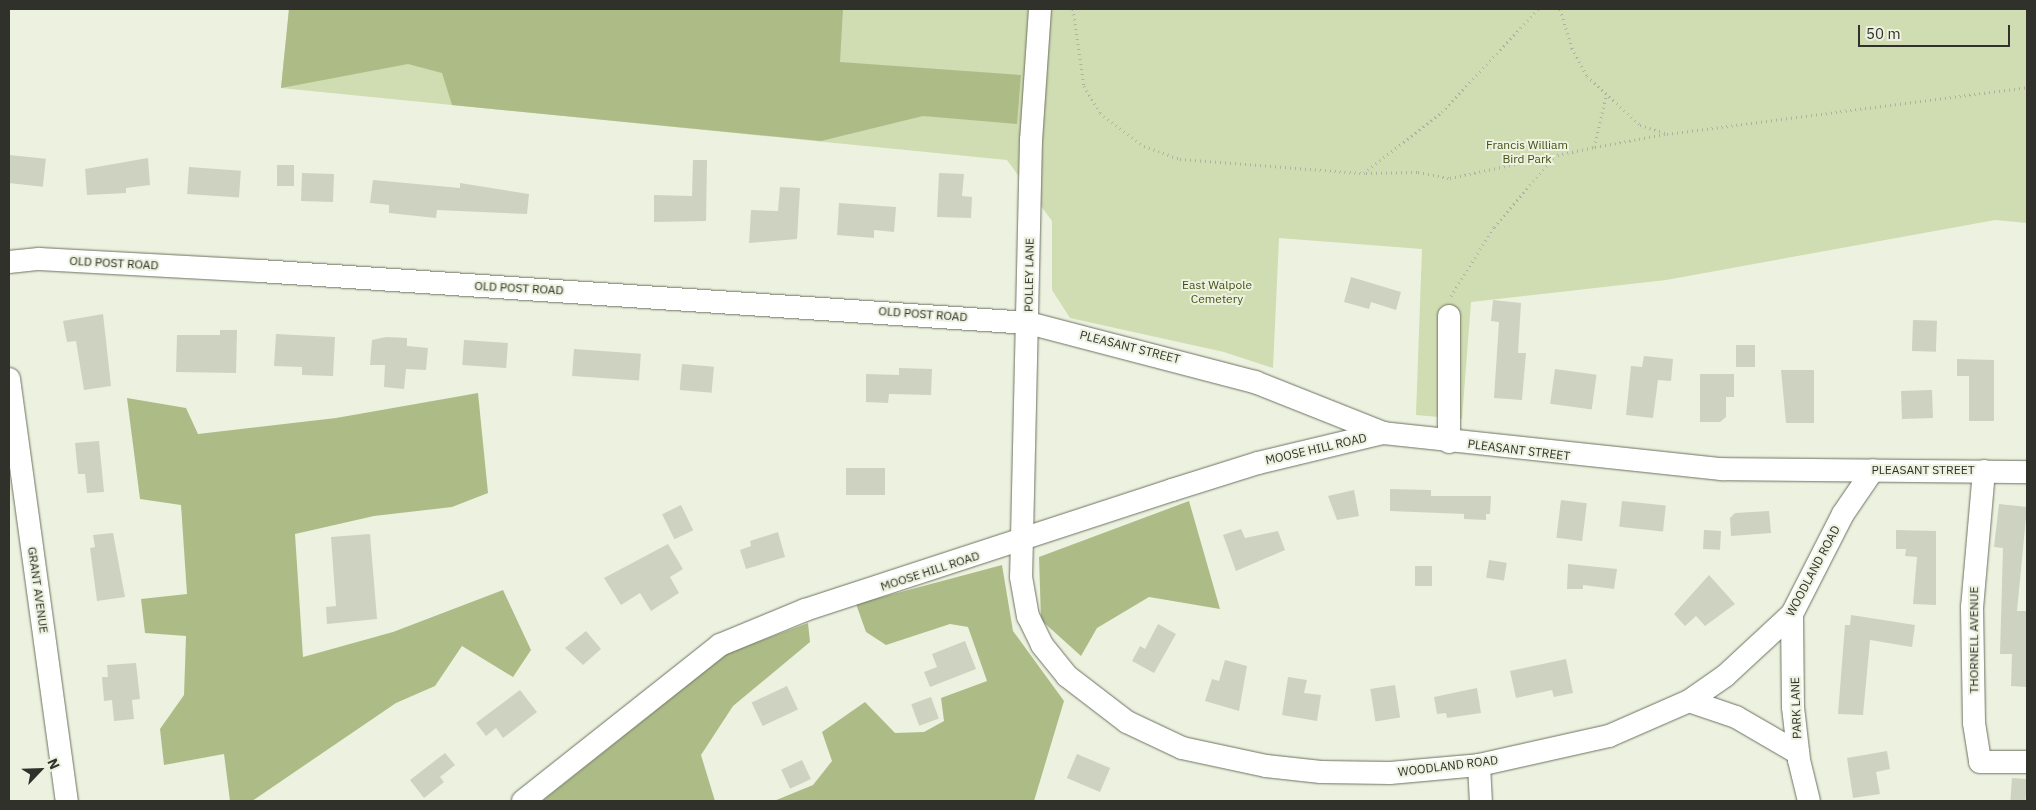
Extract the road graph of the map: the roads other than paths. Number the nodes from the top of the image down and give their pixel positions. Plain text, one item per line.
1 (1040, 9) edge
2 (9, 262) edge
3 (1449, 316) road end
4 (1028, 323) junction
5 (9, 379) edge
6 (1383, 433) junction
7 (1450, 442) junction
8 (1873, 470) junction
9 (1984, 471) junction
10 (2027, 472) edge
11 (1020, 542) junction
12 (1792, 614) junction
13 (1689, 701) junction
14 (1798, 753) junction
15 (2027, 762) edge
16 (1480, 764) junction
17 (67, 801) edge
18 (523, 801) edge
19 (1481, 801) edge
20 (1809, 801) edge

1 - 4 street, POLLEY LANE
2 - 4 street, OLD POST ROAD
3 - 7 street
4 - 6 street, PLEASANT STREET
4 - 11 street, POLLEY LANE
5 - 17 street, GRANT AVENUE
6 - 7 street, PLEASANT STREET
6 - 11 street, MOOSE HILL ROAD
7 - 8 street, PLEASANT STREET
8 - 9 street, PLEASANT STREET
8 - 12 street, WOODLAND ROAD
9 - 10 street, PLEASANT STREET
9 - 15 street, THORNELL AVENUE
11 - 16 street, WOODLAND ROAD
11 - 18 street, MOOSE HILL ROAD
12 - 13 street, WOODLAND ROAD
12 - 14 street, PARK LANE
13 - 14 street
13 - 16 street, WOODLAND ROAD
14 - 20 street, PARK LANE
16 - 19 street

